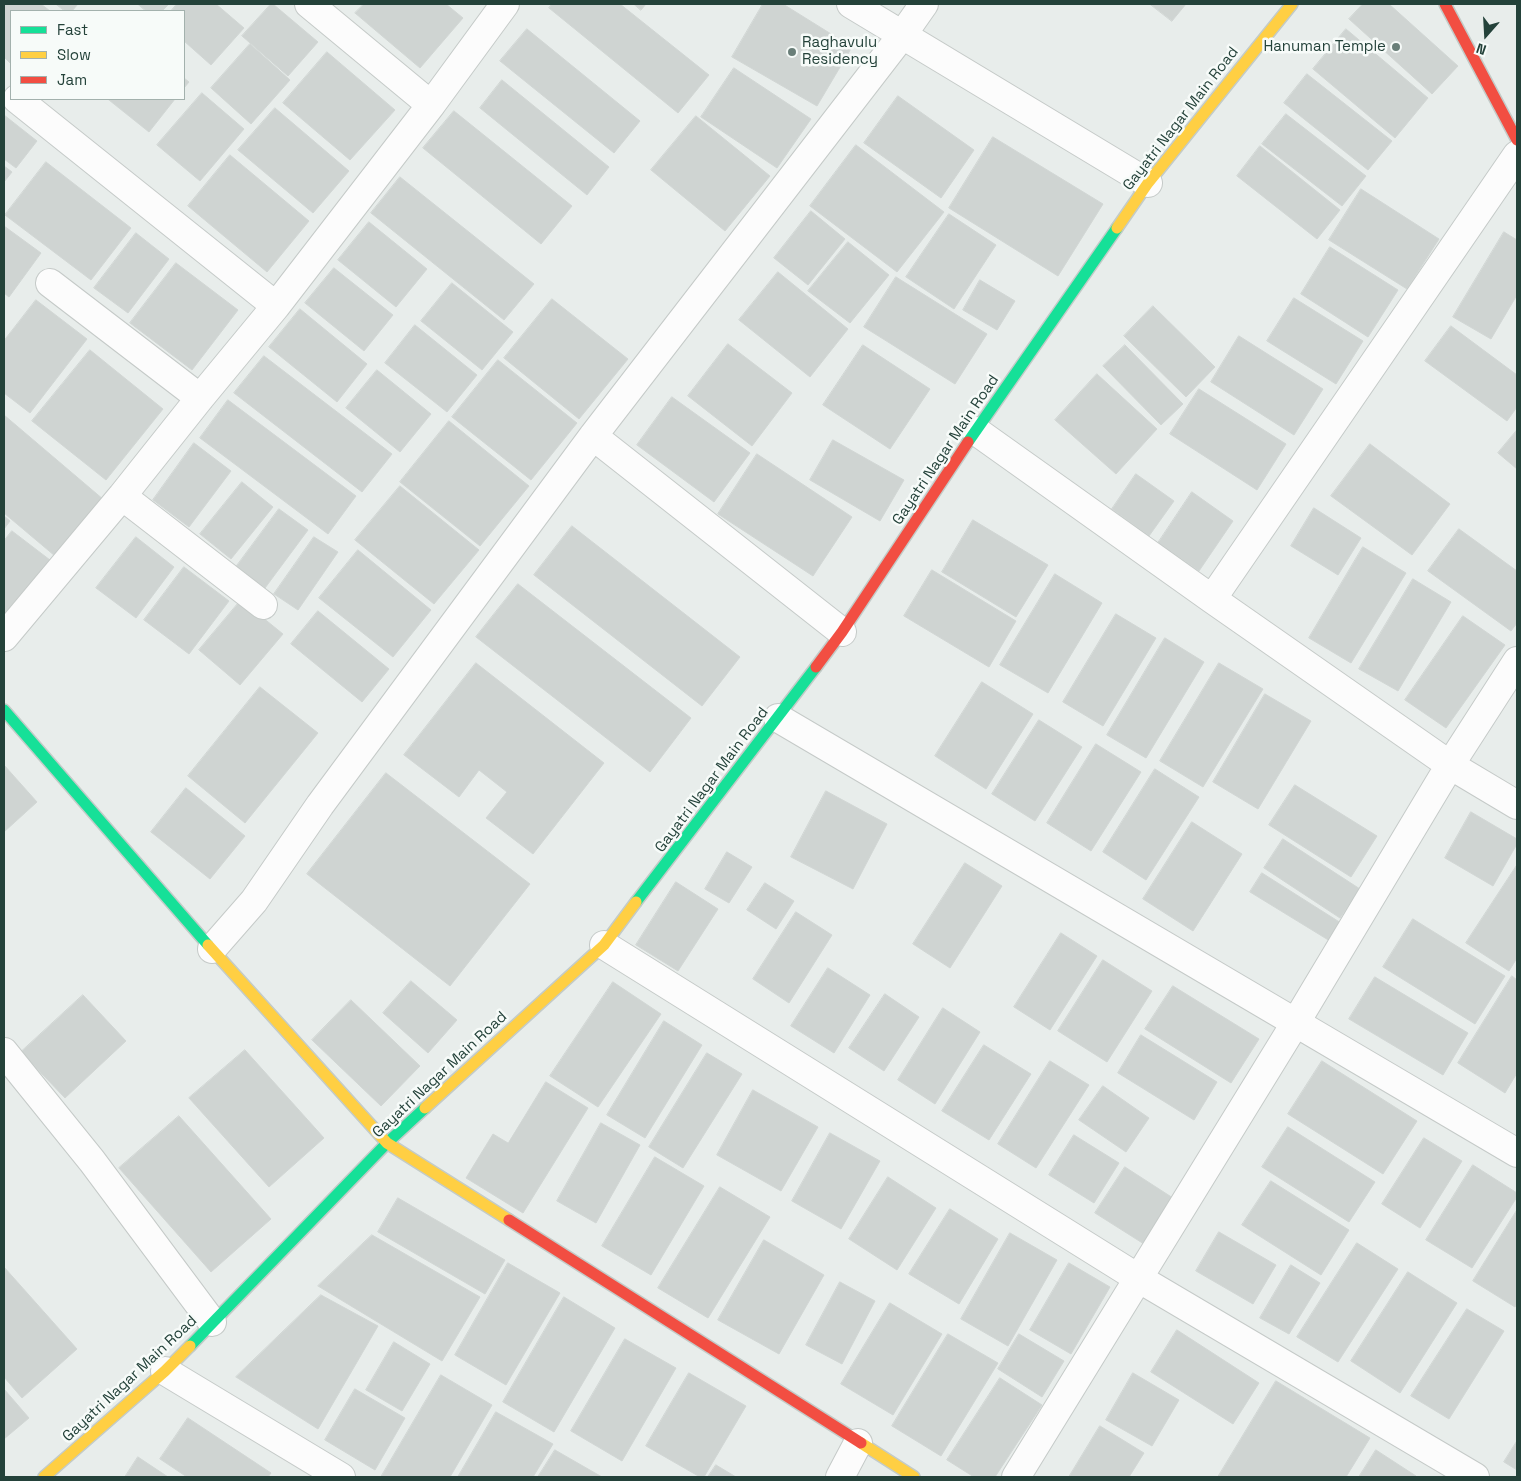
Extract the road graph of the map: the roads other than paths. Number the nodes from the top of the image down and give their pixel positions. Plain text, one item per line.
1 (309, 4) edge
2 (506, 4) edge
3 (851, 4) edge
4 (924, 4) edge
5 (1292, 4) edge
6 (1445, 4) edge
7 (903, 34) junction
8 (18, 100) edge
9 (431, 105) junction
10 (1517, 140) edge
11 (1517, 155) edge
12 (1148, 183) junction
13 (50, 283) dead end
14 (276, 306) junction
15 (200, 398) junction
16 (976, 431) junction
17 (593, 436) junction
18 (122, 496) junction
19 (1212, 599) junction
20 (263, 605) dead end
21 (842, 632) junction
22 (4, 637) edge
23 (1517, 661) edge
24 (4, 710) edge
25 (778, 718) junction
26 (1450, 765) junction
27 (1517, 805) edge
28 (604, 945) junction
29 (212, 949) junction
30 (1296, 1022) junction
31 (4, 1052) edge
32 (387, 1143) junction
33 (1517, 1153) edge
34 (1138, 1278) junction
35 (212, 1322) junction
36 (165, 1371) junction
37 (858, 1443) junction
38 (44, 1477) edge
39 (341, 1477) edge
40 (840, 1477) edge
41 (914, 1477) edge
42 (1016, 1477) edge
43 (1475, 1477) edge

1 - 9 street
2 - 9 street
3 - 7 street
4 - 7 street
5 - 12 street, Gayatri Nagar Main Road
6 - 10 street
7 - 12 street
7 - 17 street
8 - 14 street
9 - 14 street
11 - 19 street
12 - 16 street, Gayatri Nagar Main Road
13 - 15 street
14 - 15 street
15 - 18 street
16 - 19 street
16 - 21 street, Gayatri Nagar Main Road
17 - 21 street
17 - 29 street
18 - 20 street
18 - 22 street
19 - 26 street
21 - 25 street, Gayatri Nagar Main Road
23 - 26 street
24 - 29 street
25 - 28 street, Gayatri Nagar Main Road
25 - 30 street
26 - 27 street
26 - 30 street
28 - 32 street, Gayatri Nagar Main Road
28 - 34 street
29 - 32 street
30 - 33 street
30 - 34 street
31 - 35 street
32 - 35 street, Gayatri Nagar Main Road
32 - 37 street
34 - 42 street
34 - 43 street
35 - 36 street, Gayatri Nagar Main Road
36 - 38 street, Gayatri Nagar Main Road
36 - 39 street
37 - 40 street
37 - 41 street

